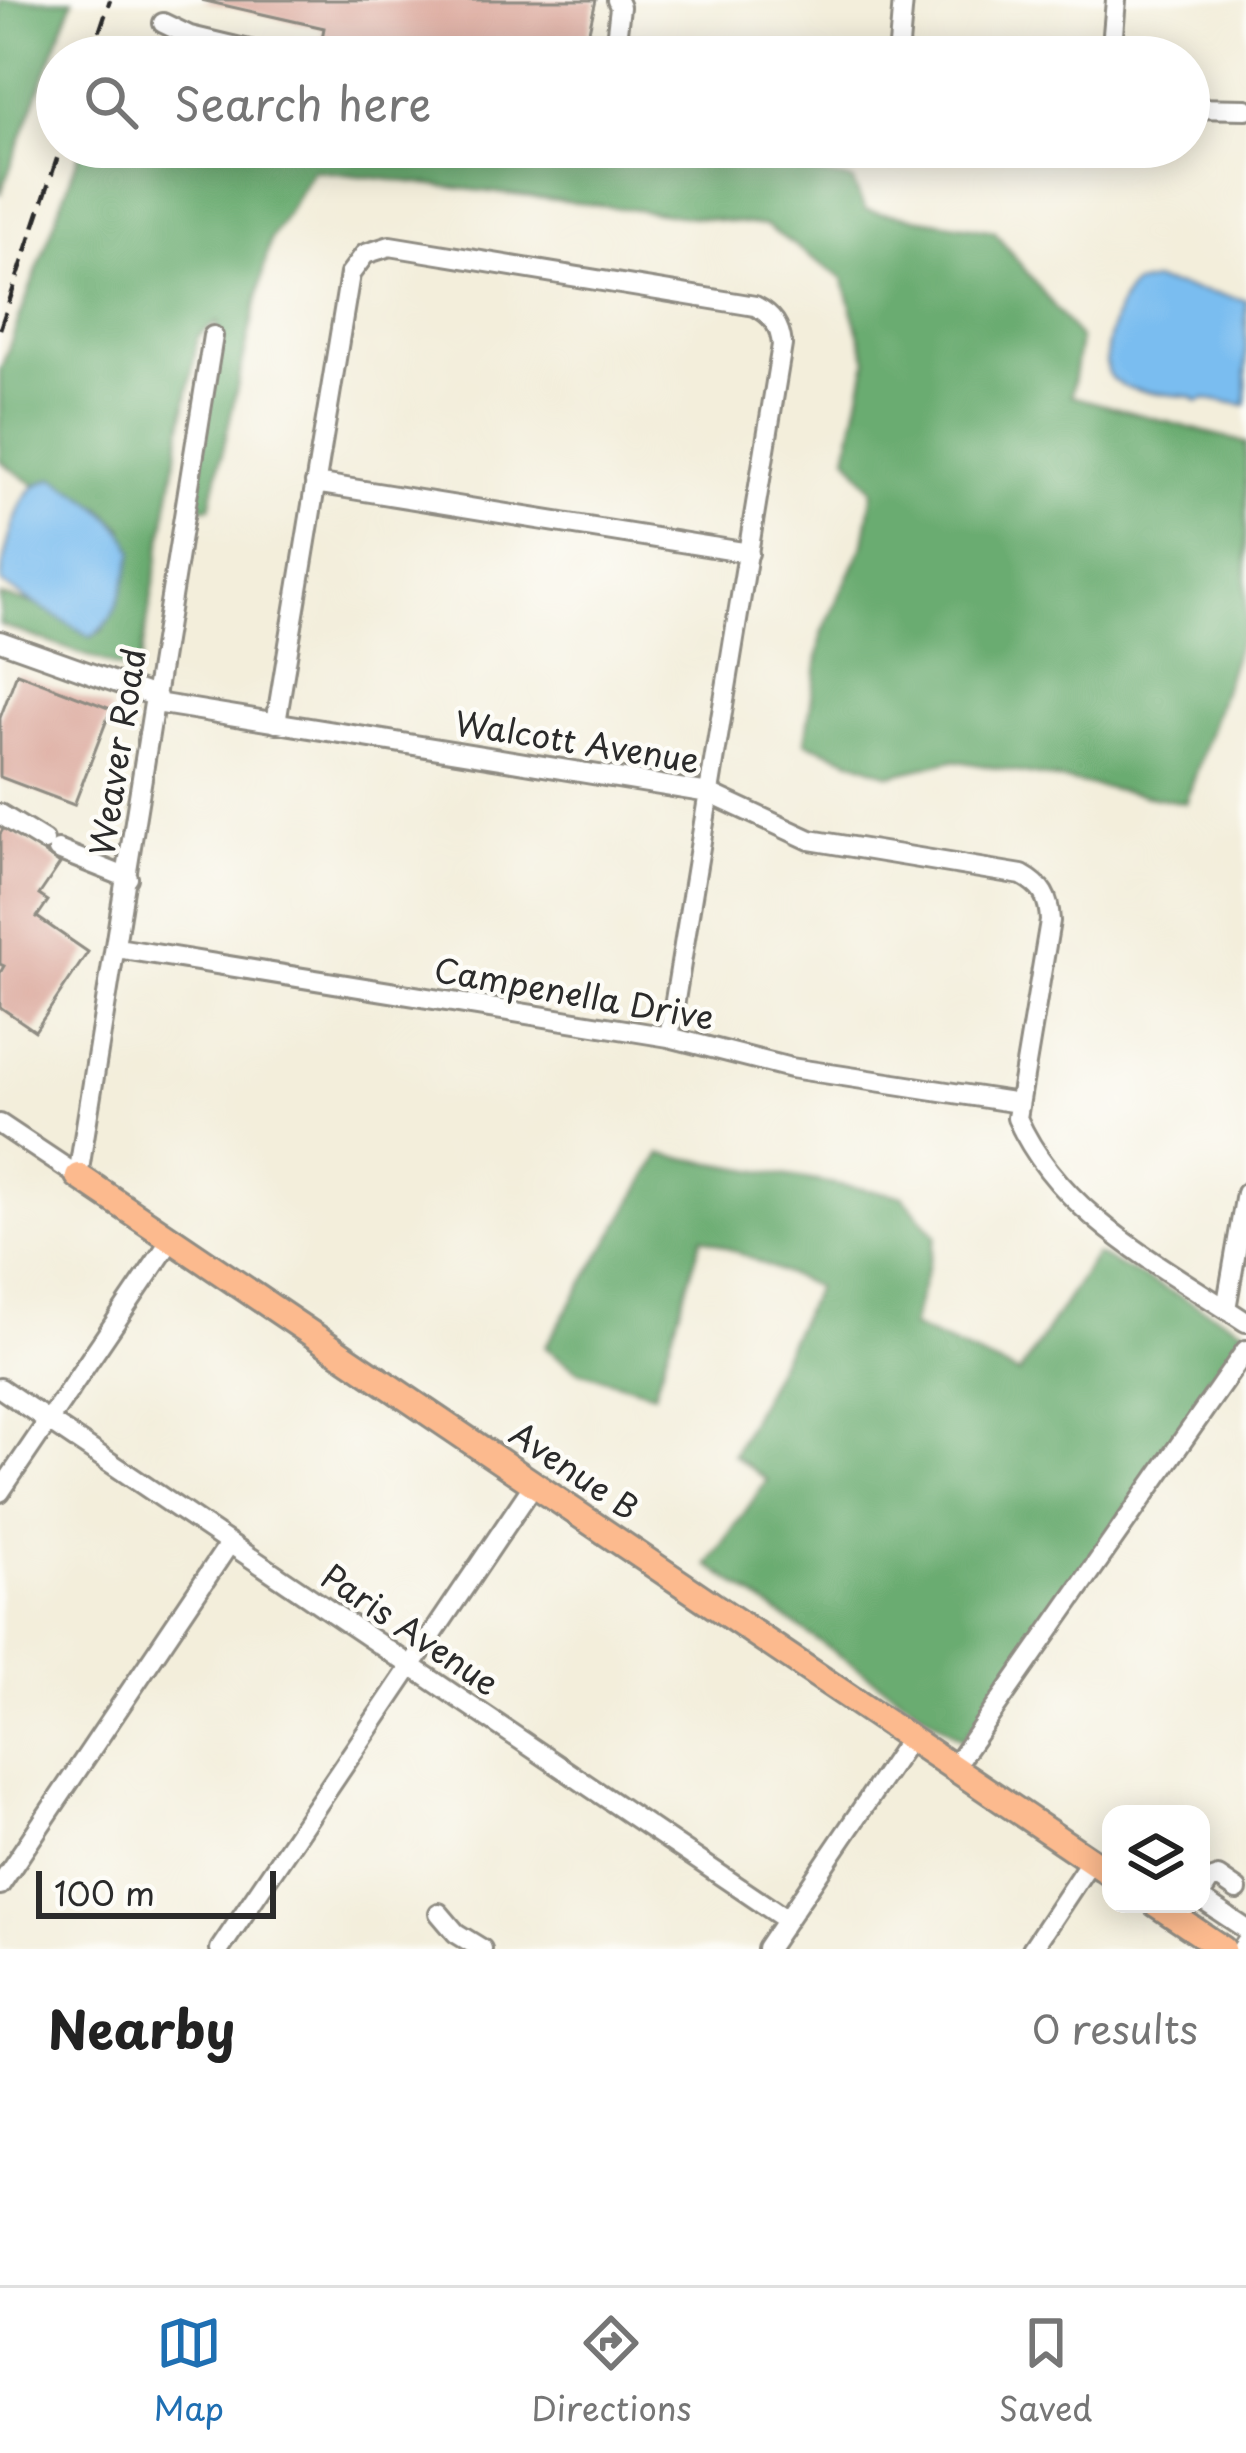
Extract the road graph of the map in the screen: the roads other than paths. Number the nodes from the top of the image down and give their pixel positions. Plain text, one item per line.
1 (617, 0) edge
2 (904, 0) edge
3 (1116, 0) edge
4 (163, 23) dead end
5 (190, 36) edge
6 (617, 36) edge
7 (900, 36) edge
8 (1113, 36) edge
9 (1210, 108) edge
10 (1246, 109) edge
11 (213, 336) dead end
12 (315, 483) junction
13 (749, 553) junction
14 (0, 641) edge
15 (157, 700) junction
16 (276, 723) junction
17 (709, 793) junction
18 (0, 814) edge
19 (128, 878) junction
20 (117, 948) junction
21 (669, 1037) junction
22 (1019, 1103) junction
23 (0, 1124) edge
24 (77, 1176) junction
25 (1246, 1193) edge
26 (171, 1240) junction
27 (1226, 1309) junction
28 (1246, 1322) edge
29 (1246, 1350) edge
30 (0, 1388) edge
31 (48, 1421) junction
32 (534, 1484) junction
33 (0, 1492) edge
34 (230, 1544) junction
35 (410, 1666) junction
36 (910, 1738) junction
37 (954, 1767) junction
38 (1101, 1867) edge
39 (1210, 1880) edge
40 (0, 1885) edge
41 (1237, 1889) dead end
42 (1210, 1912) edge
43 (439, 1913) dead end
44 (1199, 1913) edge
45 (787, 1920) junction
46 (1246, 1929) edge
47 (220, 1949) edge
48 (482, 1949) edge
49 (767, 1949) edge
50 (1032, 1949) edge
51 (1223, 1949) edge

1 - 6 street
2 - 7 street
3 - 8 street
4 - 5 street
9 - 10 street
11 - 15 street, Weaver Road
12 - 13 street
12 - 13 street
12 - 16 street
13 - 17 street
14 - 15 street, Walcott Avenue
15 - 16 street, Walcott Avenue
15 - 19 street, Weaver Road
16 - 17 street, Walcott Avenue
17 - 21 street
17 - 22 street, Walcott Avenue
18 - 19 street
19 - 20 street, Weaver Road
20 - 21 street, Campenella Drive
20 - 24 street, Weaver Road
21 - 22 street, Campenella Drive
22 - 27 street
23 - 24 street, Avenue B
24 - 26 main road, Avenue B
25 - 27 street
26 - 31 street
26 - 32 main road, Avenue B
27 - 28 street
29 - 37 street
30 - 31 street, Paris Avenue
31 - 33 street
31 - 34 street, Paris Avenue
32 - 35 street
32 - 36 main road, Avenue B
34 - 35 street, Paris Avenue
34 - 40 street
35 - 45 street, Paris Avenue
35 - 47 street
36 - 37 main road, Avenue B
36 - 45 street
37 - 38 main road, Avenue B
38 - 50 street
39 - 41 street
42 - 46 street
43 - 48 street
44 - 51 main road
45 - 49 street

